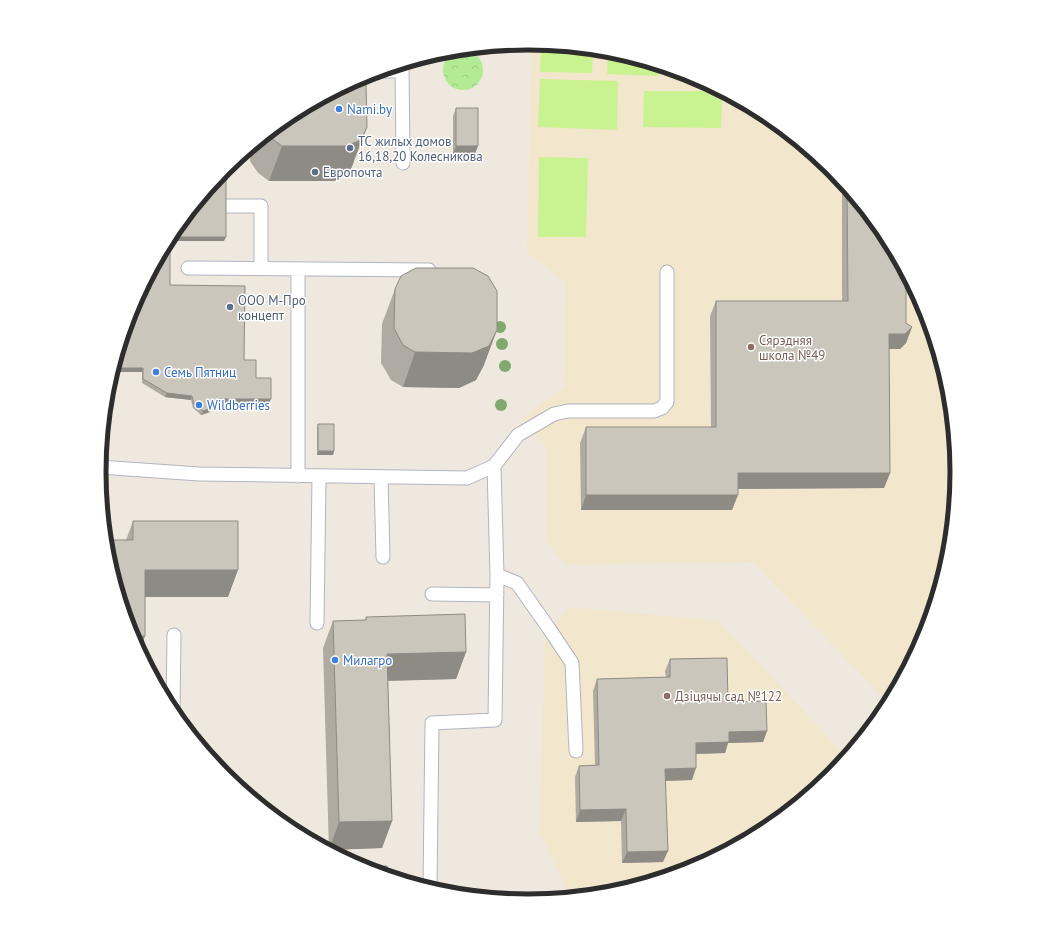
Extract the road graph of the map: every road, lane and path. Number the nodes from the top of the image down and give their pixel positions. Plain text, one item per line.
1 (402, 69) edge
2 (403, 163) dead end
3 (224, 206) edge
4 (188, 268) dead end
5 (261, 269) junction
6 (298, 269) junction
7 (444, 271) edge
8 (667, 272) dead end
9 (494, 466) junction
10 (106, 467) edge
11 (298, 476) junction
12 (319, 477) junction
13 (381, 478) junction
14 (383, 557) dead end
15 (497, 575) junction
16 (432, 594) dead end
17 (497, 595) junction
18 (317, 623) dead end
19 (174, 635) dead end
20 (173, 700) edge
21 (576, 751) dead end
22 (430, 882) edge

1 - 2 lane
3 - 5 lane
4 - 5 lane
5 - 6 lane
6 - 7 lane
6 - 11 lane
8 - 9 lane
9 - 13 lane
9 - 15 lane
10 - 11 lane
11 - 12 lane
12 - 13 lane
12 - 18 lane
13 - 14 lane
15 - 17 lane
15 - 21 lane
16 - 17 lane
17 - 22 lane
19 - 20 lane

